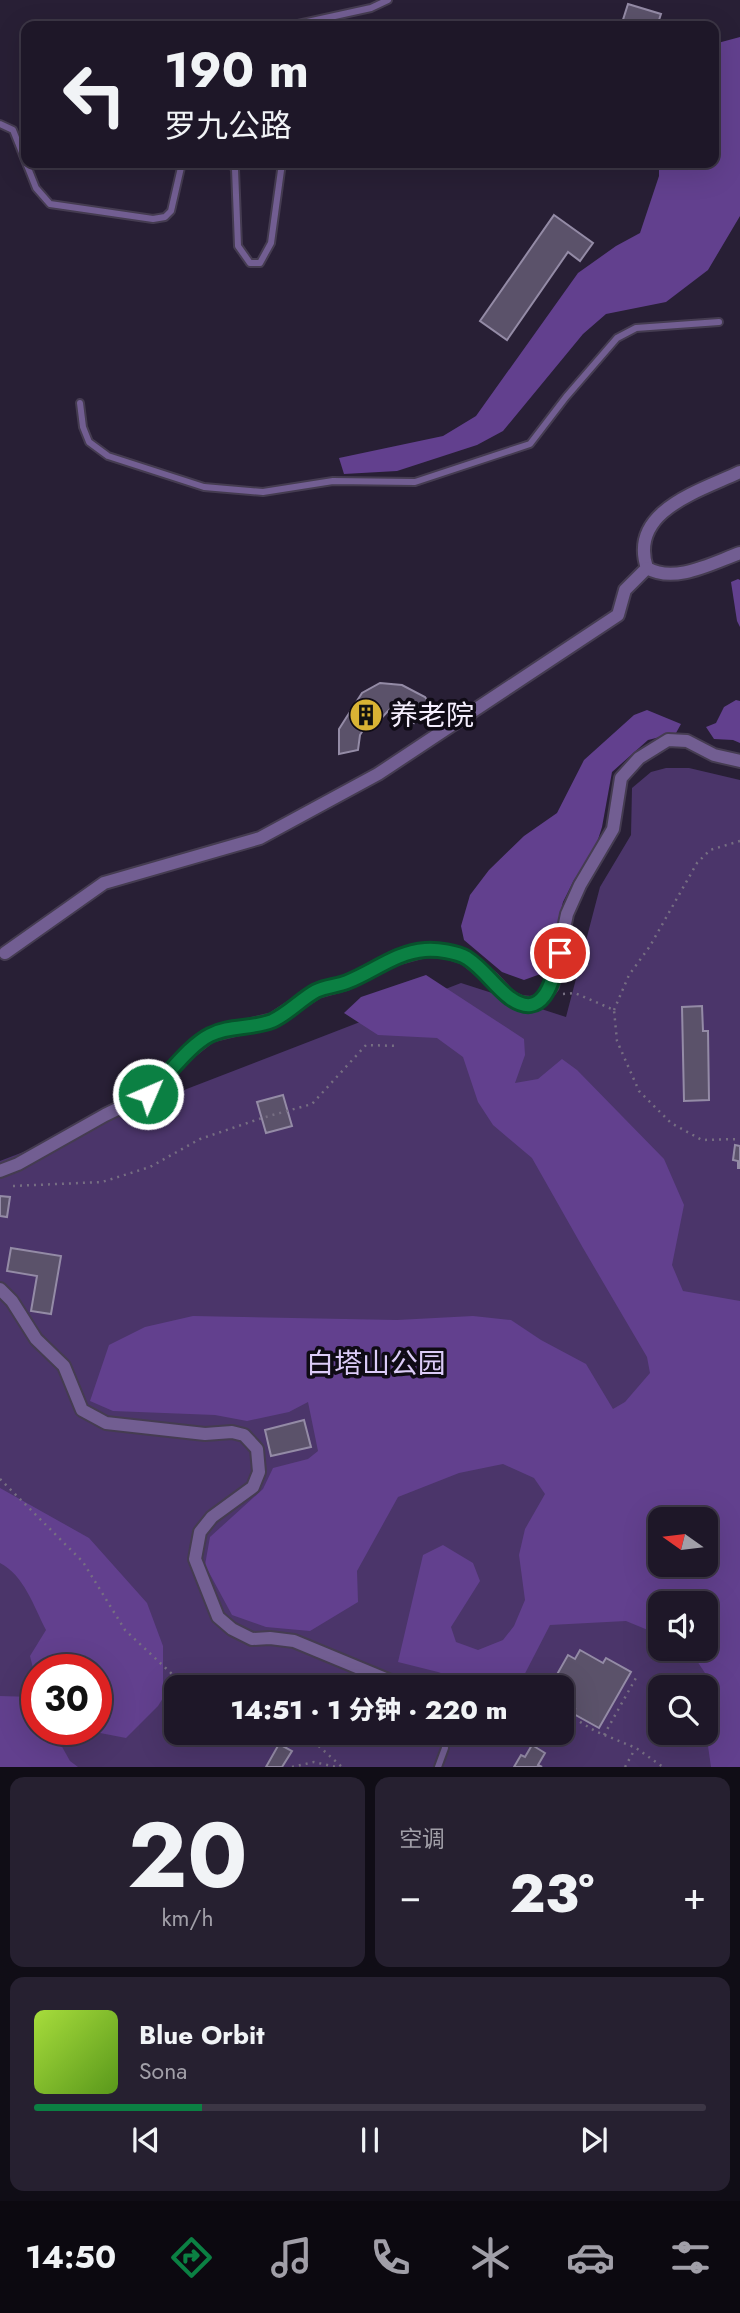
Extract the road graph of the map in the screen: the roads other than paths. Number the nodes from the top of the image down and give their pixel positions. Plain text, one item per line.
1 (388, 0) edge
2 (312, 21) edge
3 (0, 124) edge
4 (21, 150) edge
5 (28, 168) edge
6 (181, 168) edge
7 (234, 168) edge
8 (281, 168) edge
9 (719, 322) dead end
10 (80, 403) dead end
11 (740, 472) edge
12 (740, 553) edge
13 (647, 568) junction
14 (740, 761) edge
15 (5, 953) dead end
16 (0, 1171) edge
17 (0, 1289) edge
18 (376, 1675) edge
19 (445, 1745) edge
20 (438, 1767) edge

1 - 2 lane
3 - 4 lane
5 - 6 lane
7 - 8 lane
9 - 10 lane
11 - 13 street
12 - 13 street
13 - 15 street
14 - 16 street
17 - 18 street
19 - 20 lane

